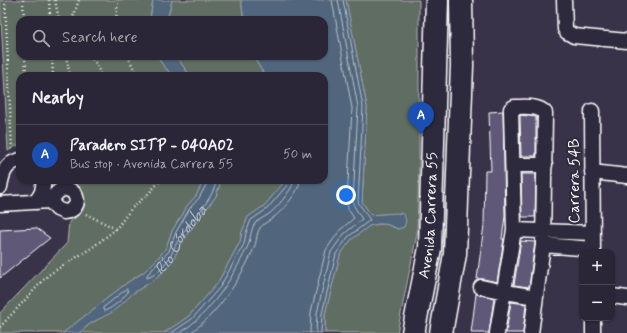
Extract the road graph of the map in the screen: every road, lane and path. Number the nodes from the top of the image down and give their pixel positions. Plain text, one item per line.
1 (5, 0) edge
2 (23, 0) edge
3 (49, 0) edge
4 (55, 0) edge
5 (79, 0) edge
6 (118, 0) edge
7 (437, 0) edge
8 (461, 0) edge
9 (564, 0) edge
10 (24, 16) edge
11 (50, 16) edge
12 (58, 16) edge
13 (73, 16) edge
14 (116, 16) edge
15 (627, 41) edge
16 (26, 60) edge
17 (52, 60) edge
18 (67, 60) edge
19 (93, 60) edge
20 (130, 60) edge
21 (26, 72) edge
22 (53, 72) edge
23 (69, 72) edge
24 (99, 72) edge
25 (135, 72) edge
26 (592, 111) dead end
27 (16, 161) edge
28 (513, 165) junction
29 (545, 165) junction
30 (592, 172) junction
31 (627, 176) edge
32 (44, 184) edge
33 (157, 184) edge
34 (0, 187) edge
35 (50, 201) dead end
36 (36, 202) junction
37 (0, 204) edge
38 (86, 214) dead end
39 (116, 229) junction
40 (514, 230) junction
41 (593, 233) junction
42 (544, 238) junction
43 (589, 249) edge
44 (593, 249) edge
45 (481, 287) dead end
46 (505, 292) junction
47 (615, 296) edge
48 (536, 297) junction
49 (627, 298) edge
50 (593, 321) edge
51 (0, 327) edge
52 (413, 333) edge
53 (441, 333) edge
54 (497, 333) edge
55 (531, 333) edge
56 (593, 333) edge

1 - 27 path
2 - 10 path
3 - 11 path
4 - 12 path
5 - 13 path
6 - 14 path
7 - 52 main road, Avenida Carrera 55
8 - 53 main road, Avenida Carrera 55
9 - 15 street
16 - 21 path
17 - 22 path
18 - 23 path
19 - 24 path
20 - 25 path
26 - 30 street, Carrera 54B
27 - 34 street
28 - 29 street
28 - 29 street
28 - 40 street
29 - 42 street
30 - 31 street
30 - 41 street, Carrera 54B
32 - 36 street
33 - 39 path
35 - 36 street
36 - 37 street
38 - 39 path
39 - 51 path
40 - 42 street
40 - 46 street
41 - 42 street
41 - 44 street, Carrera 54B
42 - 43 street
42 - 48 street
45 - 46 street
46 - 48 street
46 - 54 street
47 - 49 street
48 - 55 street
50 - 56 street

